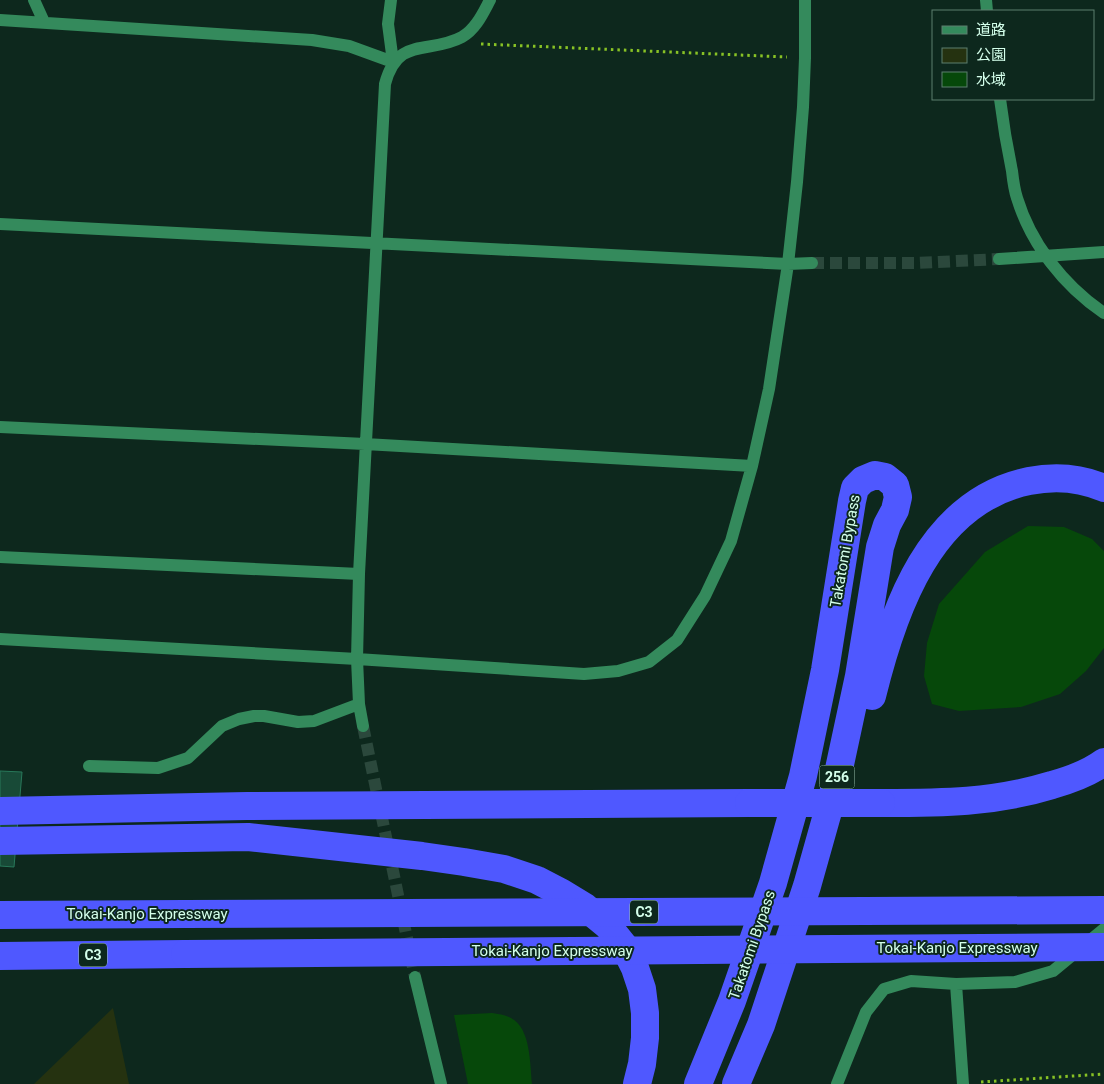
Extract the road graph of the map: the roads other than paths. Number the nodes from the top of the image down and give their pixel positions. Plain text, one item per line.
1 (34, 0) edge
2 (391, 0) edge
3 (490, 0) edge
4 (805, 0) edge
5 (0, 20) edge
6 (44, 22) junction
7 (393, 62) junction
8 (1000, 100) edge
9 (0, 224) edge
10 (376, 243) junction
11 (1104, 252) edge
12 (1047, 257) junction
13 (999, 259) tunnel mouth
14 (812, 263) tunnel mouth
15 (788, 264) junction
16 (1104, 313) edge
17 (0, 427) edge
18 (365, 444) junction
19 (752, 466) junction
20 (1104, 488) edge
21 (0, 557) edge
22 (358, 574) junction
23 (0, 639) edge
24 (357, 658) junction
25 (359, 704) junction
26 (364, 726) tunnel mouth
27 (1104, 762) edge
28 (89, 766) dead end
29 (0, 811) edge
30 (0, 841) edge
31 (1104, 910) edge
32 (0, 915) edge
33 (1104, 928) edge
34 (1104, 947) edge
35 (177, 954) junction
36 (0, 956) edge
37 (0, 970) edge
38 (415, 977) tunnel mouth
39 (956, 984) junction
40 (761, 1025) junction
41 (440, 1084) edge
42 (638, 1084) edge
43 (698, 1084) edge
44 (736, 1084) edge
45 (836, 1084) edge
46 (963, 1084) edge

1 - 6 street
2 - 7 street
3 - 7 street
4 - 15 street
5 - 6 street
6 - 7 street
7 - 10 street
8 - 12 street
9 - 10 street
10 - 15 street
10 - 18 street
11 - 12 street
12 - 13 street
12 - 16 street
14 - 15 street
15 - 19 street
17 - 18 street
18 - 19 street
18 - 22 street
19 - 24 street
20 - 40 highway
21 - 22 street
22 - 24 street
23 - 24 street
24 - 25 street
25 - 26 street
25 - 28 street
27 - 29 highway, bridge
30 - 42 highway
31 - 32 highway, Tokai-Kanjo Expressway / C3, bridge
33 - 39 street
34 - 35 highway, Tokai-Kanjo Expressway / C3, bridge
35 - 36 highway, Tokai-Kanjo Expressway / C3
35 - 37 highway
38 - 41 street
39 - 45 street
39 - 46 street
40 - 43 highway, Takatomi Bypass / 256
40 - 44 highway, Takatomi Bypass / 256

